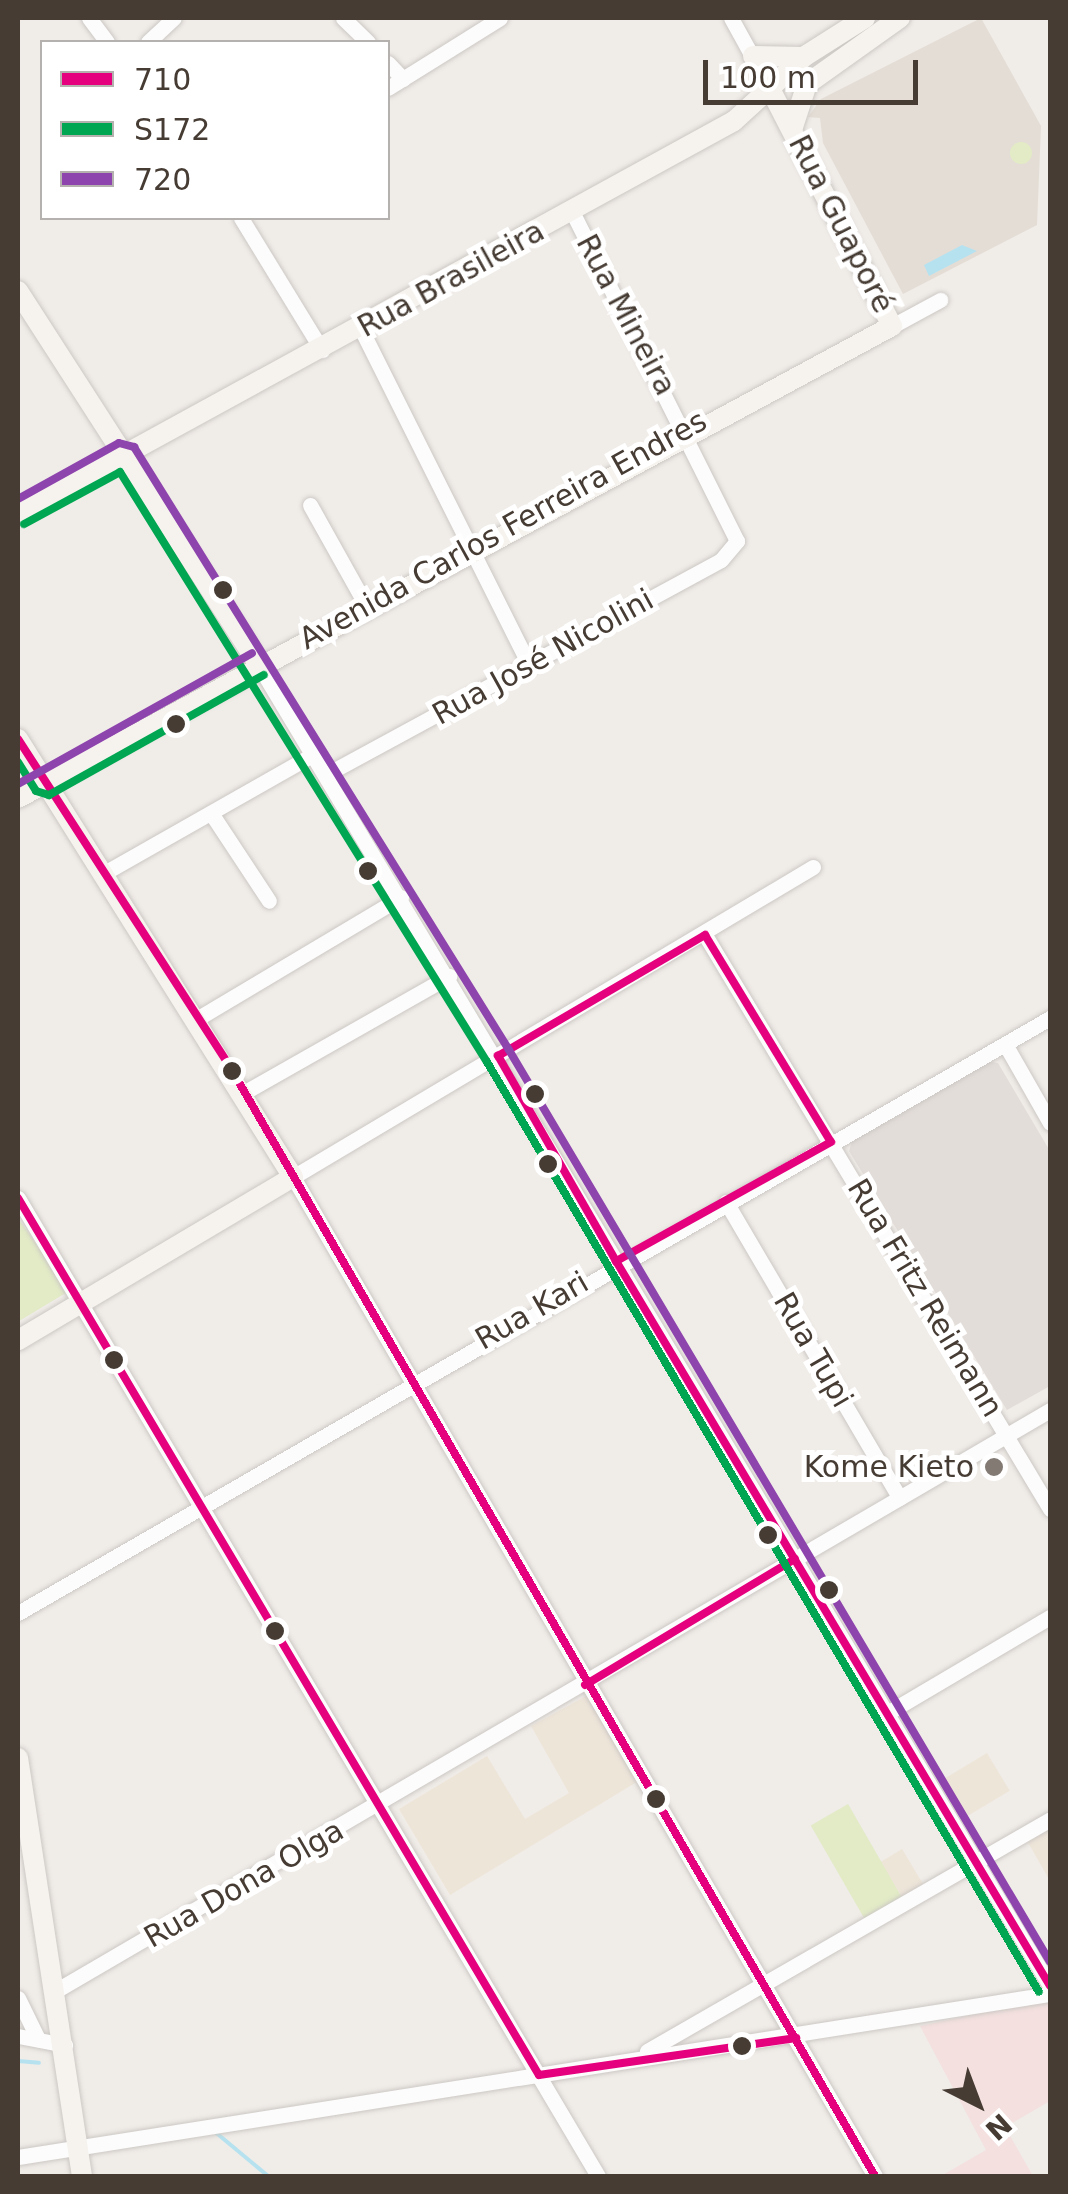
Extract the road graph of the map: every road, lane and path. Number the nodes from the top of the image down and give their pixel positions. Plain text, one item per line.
1 (89, 18) edge
2 (174, 18) edge
3 (344, 18) edge
4 (500, 18) edge
5 (730, 18) edge
6 (865, 18) edge
7 (900, 18) edge
8 (106, 40) edge
9 (150, 40) edge
10 (366, 40) edge
11 (753, 56) junction
12 (805, 56) junction
13 (390, 65) edge
14 (403, 79) junction
15 (390, 87) edge
16 (773, 94) junction
17 (793, 128) junction
18 (572, 212) junction
19 (242, 220) edge
20 (18, 291) edge
21 (940, 300) dead end
22 (892, 326) junction
23 (361, 329) junction
24 (322, 350) junction
25 (686, 429) junction
26 (124, 455) junction
27 (310, 505) dead end
28 (18, 513) edge
29 (736, 523) joint
30 (471, 547) junction
31 (366, 605) junction
32 (258, 664) junction
33 (529, 664) junction
34 (18, 739) edge
35 (314, 754) junction
36 (327, 774) junction
37 (45, 783) junction
38 (18, 798) edge
39 (211, 813) junction
40 (813, 867) dead end
41 (106, 872) junction
42 (401, 897) junction
43 (268, 901) dead end
44 (705, 935) junction
45 (449, 976) junction
46 (200, 1017) junction
47 (1050, 1018) edge
48 (1005, 1044) junction
49 (498, 1056) junction
50 (245, 1092) junction
51 (1050, 1123) edge
52 (831, 1142) junction
53 (293, 1177) junction
54 (18, 1198) edge
55 (726, 1202) junction
56 (616, 1262) junction
57 (85, 1302) junction
58 (18, 1340) edge
59 (408, 1384) junction
60 (1050, 1410) edge
61 (1008, 1434) junction
62 (900, 1498) junction
63 (204, 1506) junction
64 (1050, 1509) edge
65 (795, 1559) junction
66 (18, 1613) edge
67 (1050, 1618) edge
68 (586, 1685) junction
69 (884, 1715) junction
70 (18, 1758) edge
71 (382, 1806) junction
72 (1050, 1819) edge
73 (974, 1863) junction
74 (764, 1982) junction
75 (1050, 1986) edge
76 (57, 1990) junction
77 (1050, 1994) edge
78 (18, 1998) edge
79 (18, 2036) edge
80 (796, 2038) junction
81 (38, 2039) junction
82 (65, 2045) junction
83 (639, 2056) junction
84 (539, 2075) junction
85 (69, 2145) junction
86 (18, 2157) edge
87 (81, 2173) edge
88 (598, 2176) edge
89 (875, 2176) edge

1 - 8 street
2 - 9 street
3 - 10 street
4 - 14 street
5 - 11 street, Rua Guaporé
6 - 12 street, Rua Brasileira
7 - 17 street
11 - 12 street
11 - 16 street, Rua Guaporé
12 - 16 street, Rua Brasileira
13 - 14 street
14 - 15 street
16 - 17 street, Rua Guaporé
16 - 18 street, Rua Brasileira
17 - 22 street, Rua Guaporé
18 - 23 street, Rua Brasileira
18 - 25 street, Rua Mineira
19 - 24 street
20 - 26 street
21 - 22 street, Avenida Carlos Ferreira Endres
22 - 25 street, Avenida Carlos Ferreira Endres
23 - 24 street, Rua Brasileira
23 - 30 street
24 - 26 street, Rua Brasileira
25 - 29 street, Rua Mineira
25 - 30 street, Avenida Carlos Ferreira Endres
26 - 28 street, Rua Brasileira
26 - 32 street
27 - 31 street
29 - 33 street, Rua José Nicolini
30 - 31 street, Avenida Carlos Ferreira Endres
30 - 33 street
31 - 32 street, Avenida Carlos Ferreira Endres
32 - 35 street
32 - 37 street, Avenida Carlos Ferreira Endres
33 - 36 street, Rua José Nicolini
34 - 37 street
35 - 36 street
35 - 39 street
36 - 42 street
37 - 38 street, Avenida Carlos Ferreira Endres
37 - 41 street
39 - 41 street
39 - 43 street
40 - 44 street
41 - 46 street
42 - 45 street
42 - 46 street
44 - 49 street
44 - 52 street, Rua Fritz Reimann
45 - 49 street
45 - 50 street
46 - 50 street
47 - 48 street, Rua Kari
48 - 51 street
48 - 52 street, Rua Kari
49 - 53 street
49 - 56 street
50 - 53 street
52 - 55 street, Rua Kari
52 - 61 street, Rua Fritz Reimann
53 - 57 street
53 - 59 street
54 - 57 street
55 - 56 street, Rua Kari
55 - 62 street, Rua Tupi
56 - 59 street, Rua Kari
56 - 65 street
57 - 58 street
57 - 63 street
59 - 63 street, Rua Kari
59 - 68 street
60 - 61 street, Rua Dona Olga
61 - 62 street, Rua Dona Olga
61 - 64 street, Rua Fritz Reimann
62 - 65 street, Rua Dona Olga
63 - 66 street, Rua Kari
63 - 71 street
65 - 68 street, Rua Dona Olga
65 - 69 street
67 - 69 street
68 - 71 street, Rua Dona Olga
68 - 74 street
69 - 73 street
70 - 76 street
71 - 76 street, Rua Dona Olga
71 - 84 street
72 - 73 street
73 - 74 street
73 - 75 street
74 - 80 street
74 - 83 street
76 - 82 street
77 - 80 street
78 - 81 street
79 - 81 street
80 - 83 street
80 - 89 street
81 - 82 street
82 - 85 street
83 - 84 street
84 - 85 street
84 - 88 street
85 - 86 street
85 - 87 street

